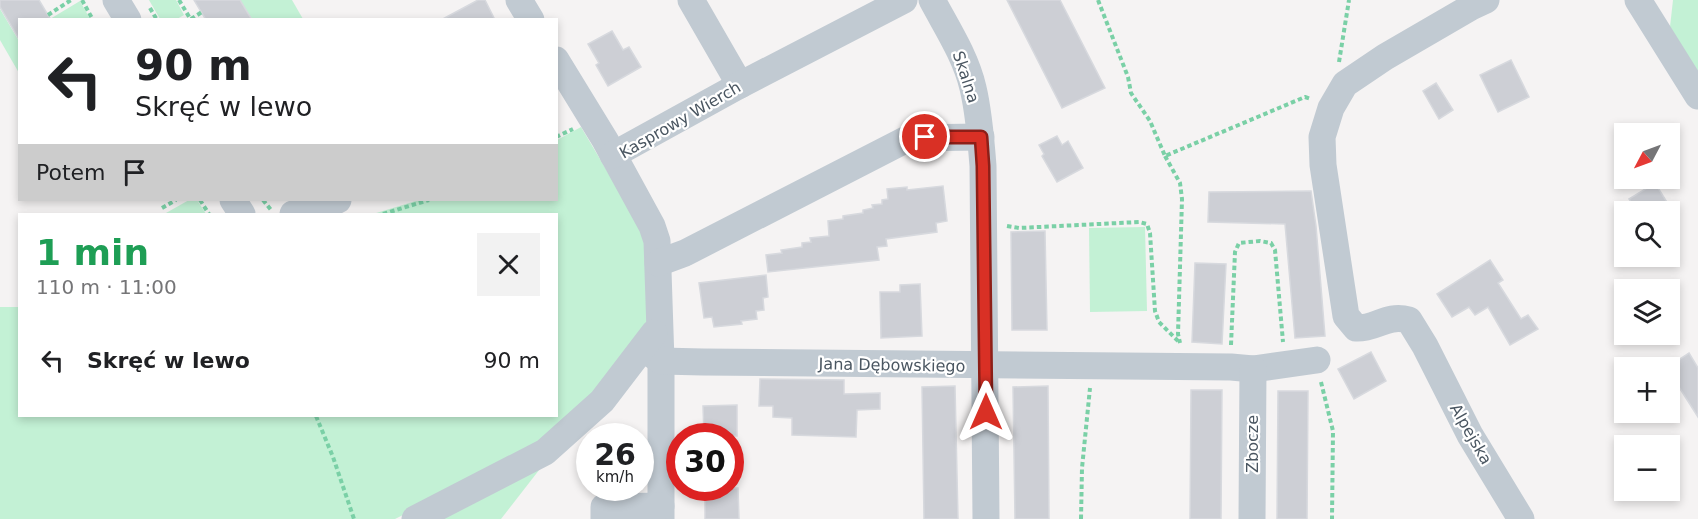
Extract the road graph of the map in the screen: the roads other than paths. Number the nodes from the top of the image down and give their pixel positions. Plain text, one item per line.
1 (116, 0) edge
2 (519, 0) edge
3 (691, 0) edge
4 (904, 0) edge
5 (932, 0) edge
6 (1486, 0) edge
7 (1638, 0) edge
8 (127, 18) edge
9 (530, 18) edge
10 (558, 63) edge
11 (740, 85) junction
12 (1698, 96) edge
13 (981, 137) junction
14 (613, 155) junction
15 (335, 201) edge
16 (296, 213) edge
17 (658, 262) junction
18 (652, 354) junction
19 (1317, 360) road end
20 (985, 366) junction
21 (1253, 369) junction
22 (661, 513) edge
23 (415, 519) edge
24 (604, 519) edge
25 (986, 519) edge
26 (1252, 519) edge
27 (1521, 519) edge

1 - 8 street
2 - 9 street
3 - 11 street
4 - 11 street, Kasprowy Wierch
5 - 13 street, Skalna
6 - 27 street, Alpejska
7 - 12 street
10 - 14 street
11 - 14 street, Kasprowy Wierch
13 - 17 street
13 - 20 street, Skalna
14 - 17 street, Kasprowy Wierch
15 - 16 street
17 - 18 street, Kasprowy Wierch
18 - 20 street, Jana Dębowskiego
18 - 22 street, Kasprowy Wierch
18 - 23 street
19 - 21 street, Jana Dębowskiego
20 - 21 street, Jana Dębowskiego
20 - 25 street, Skalna
21 - 26 street, Zbocze
22 - 24 street

